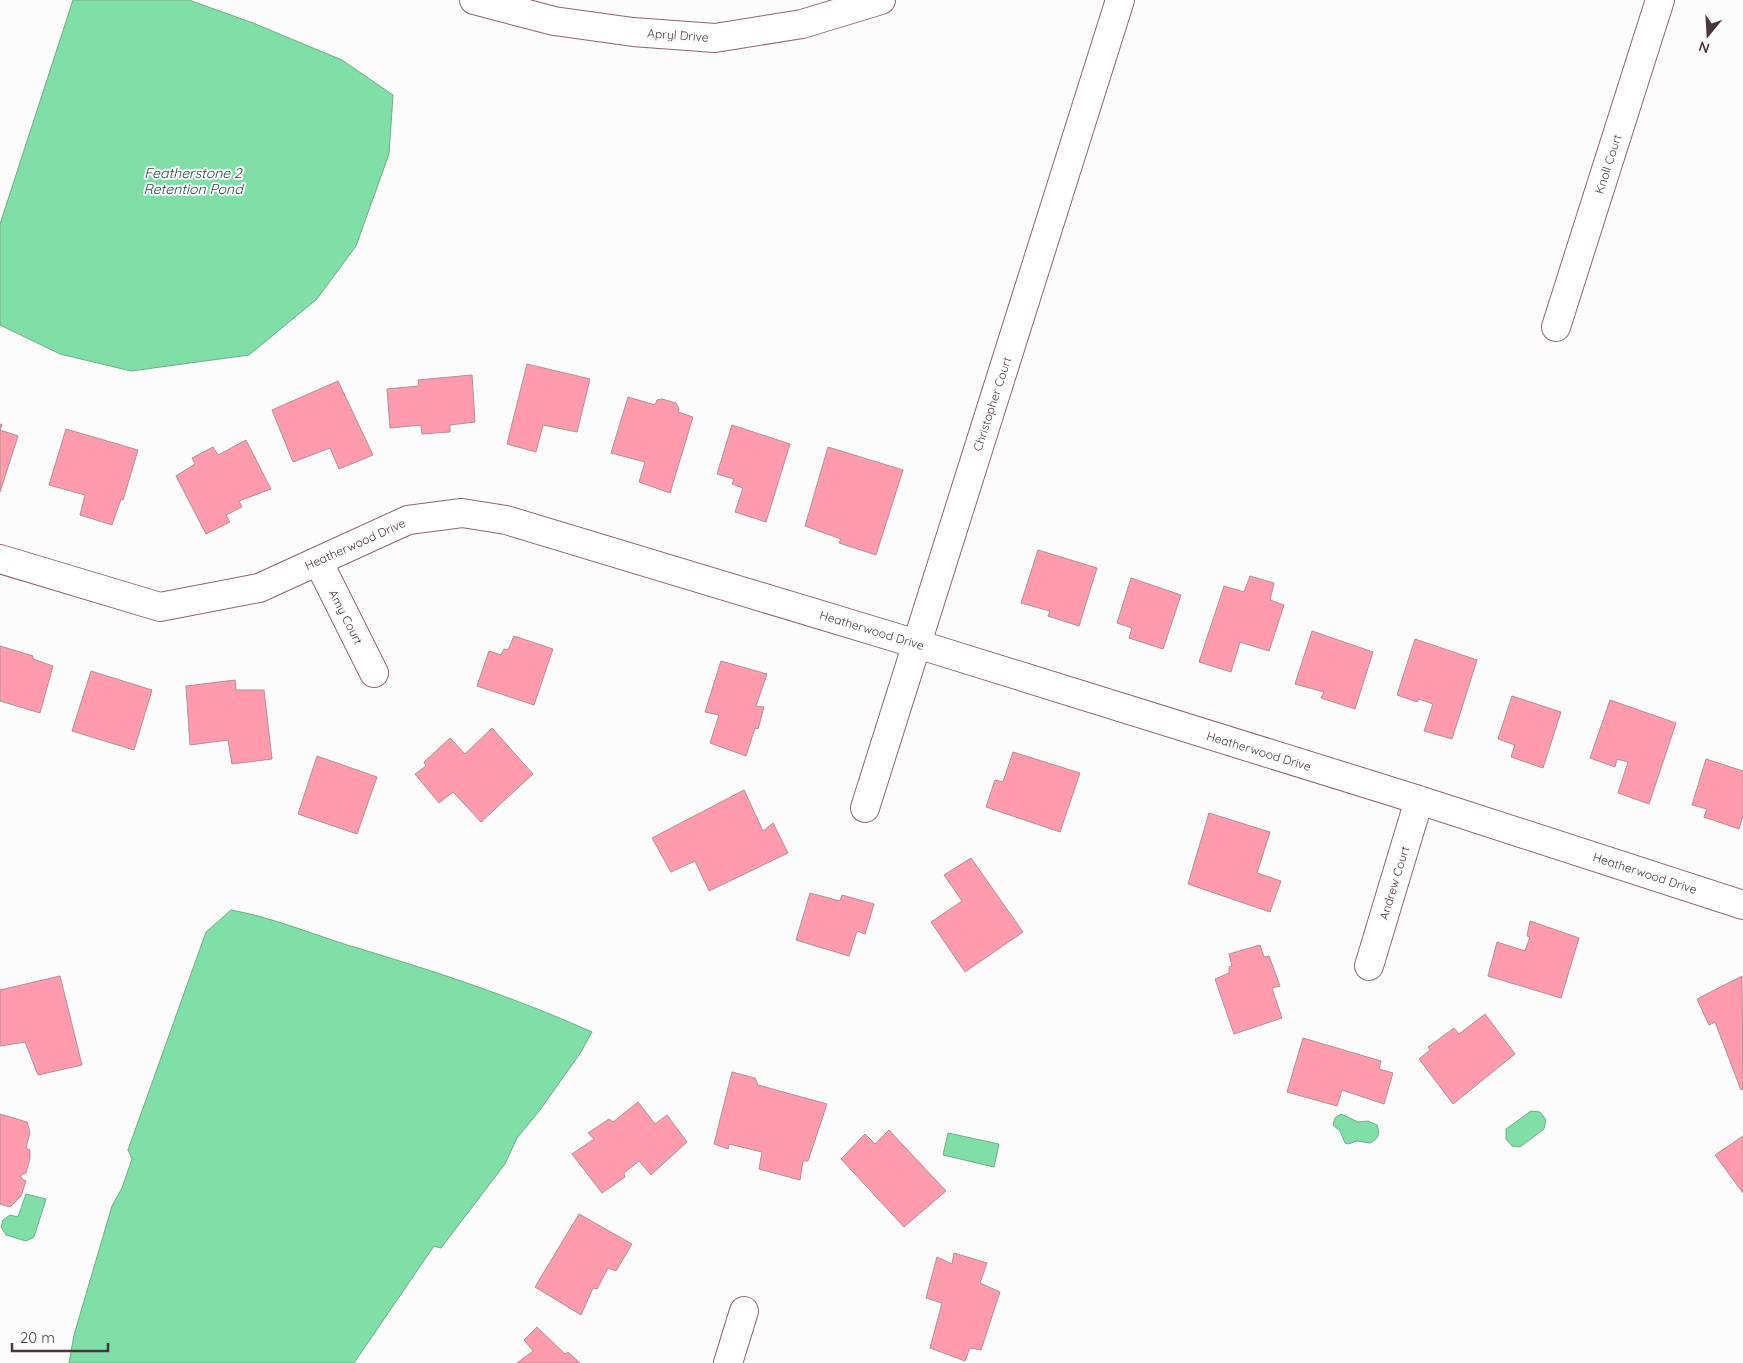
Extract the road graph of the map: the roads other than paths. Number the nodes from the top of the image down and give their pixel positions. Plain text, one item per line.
1 (474, 0) edge
2 (880, 0) edge
3 (1120, 0) edge
4 (1660, 0) edge
5 (1556, 327) dead end
6 (0, 559) edge
7 (318, 561) junction
8 (917, 644) junction
9 (374, 673) dead end
10 (1419, 800) junction
11 (865, 808) dead end
12 (1743, 905) edge
13 (1369, 966) dead end
14 (744, 1311) dead end
15 (728, 1363) edge

1 - 2 street, Apryl Drive
3 - 8 street, Christopher Court
4 - 5 street, Knoll Court
6 - 7 street, Heatherwood Drive
7 - 8 street, Heatherwood Drive
7 - 9 street, Amy Court
8 - 10 street, Heatherwood Drive
8 - 11 street, Christopher Court
10 - 12 street, Heatherwood Drive
10 - 13 street, Andrew Court
14 - 15 street

